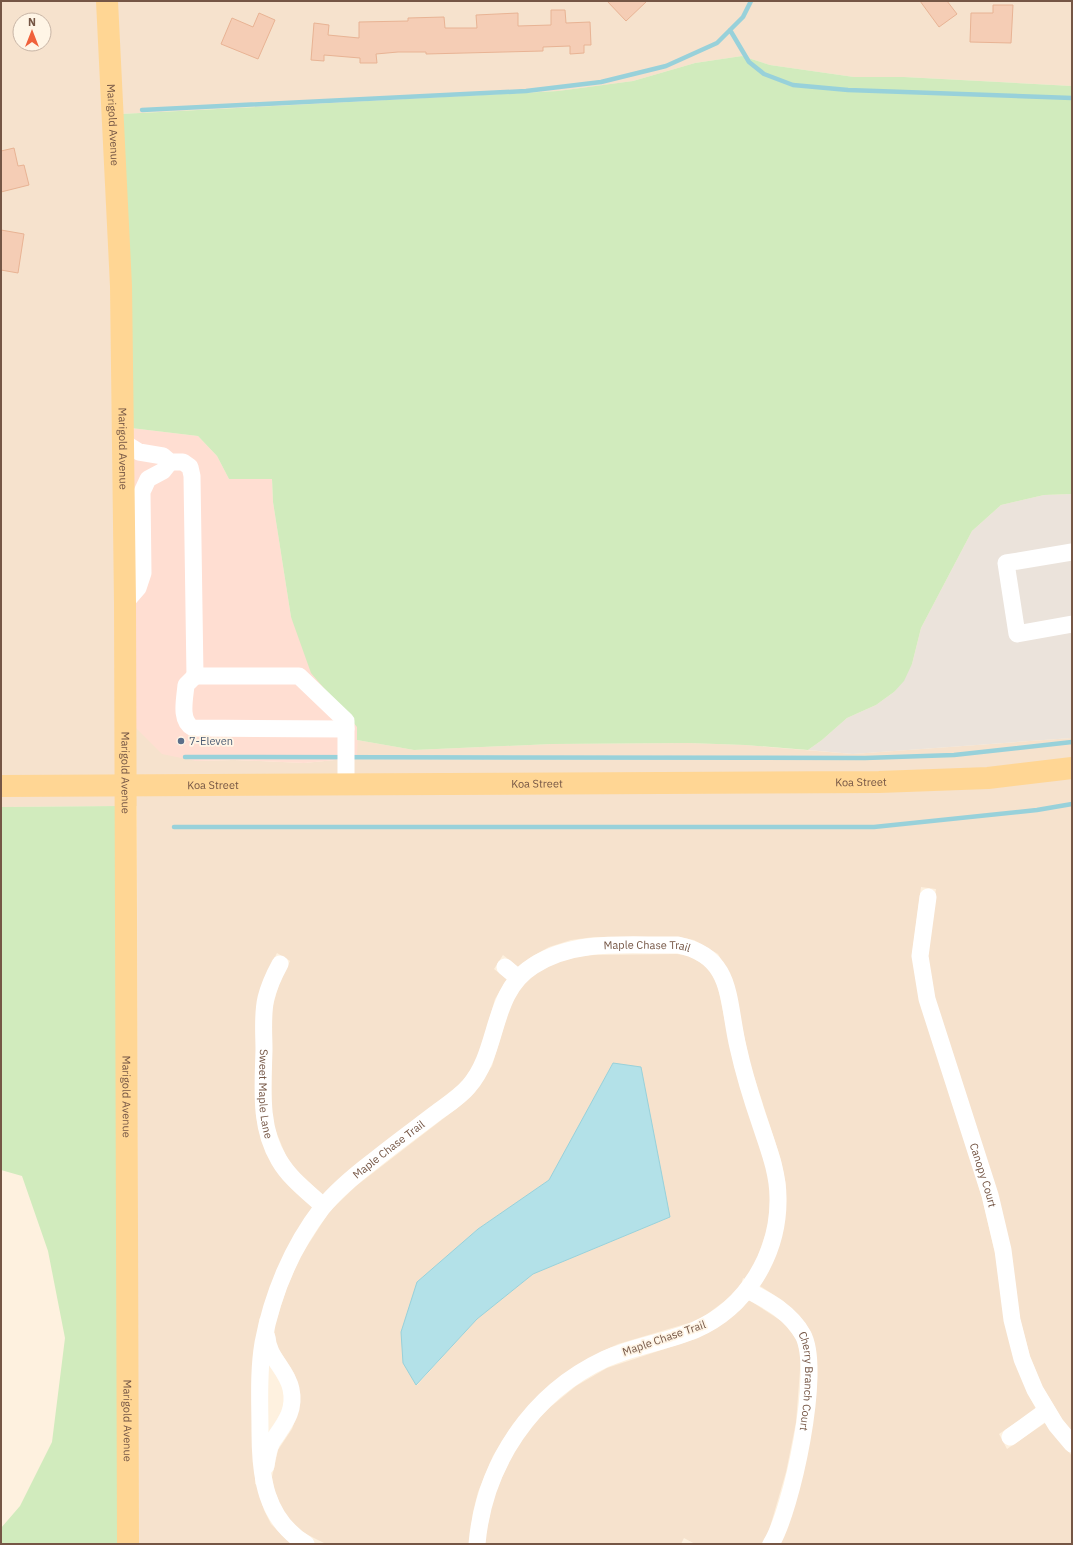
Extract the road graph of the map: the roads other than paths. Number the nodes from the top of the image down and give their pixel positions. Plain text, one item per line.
1 (107, 1) edge
2 (123, 442) junction
3 (170, 462) junction
4 (1072, 552) edge
5 (125, 603) junction
6 (1072, 624) edge
7 (195, 676) junction
8 (346, 729) junction
9 (1072, 768) edge
10 (346, 784) junction
11 (126, 785) junction
12 (1, 786) edge
13 (928, 897) dead end
14 (280, 964) dead end
15 (323, 1206) junction
16 (747, 1290) junction
17 (267, 1327) junction
18 (1046, 1411) junction
19 (1010, 1437) dead end
20 (1072, 1444) edge
21 (264, 1477) junction
22 (128, 1544) edge
23 (306, 1544) edge
24 (477, 1544) edge
25 (771, 1544) edge

1 - 2 main road, Marigold Avenue
2 - 3 street
2 - 5 main road, Marigold Avenue
3 - 5 street
3 - 7 street
4 - 6 street
5 - 11 main road, Marigold Avenue
7 - 8 street
7 - 8 street
8 - 10 street
9 - 10 main road, Koa Street
10 - 11 main road, Koa Street
11 - 12 main road, Koa Street
11 - 22 main road, Marigold Avenue
13 - 18 street, Canopy Court
14 - 15 street, Sweet Maple Lane
15 - 16 street, Maple Chase Trail
15 - 17 street, Maple Chase Trail
16 - 24 street, Maple Chase Trail
16 - 25 street, Cherry Branch Court
17 - 21 street, Maple Chase Trail
17 - 21 street
18 - 19 street
18 - 20 street, Canopy Court
21 - 23 street, Maple Chase Trail

